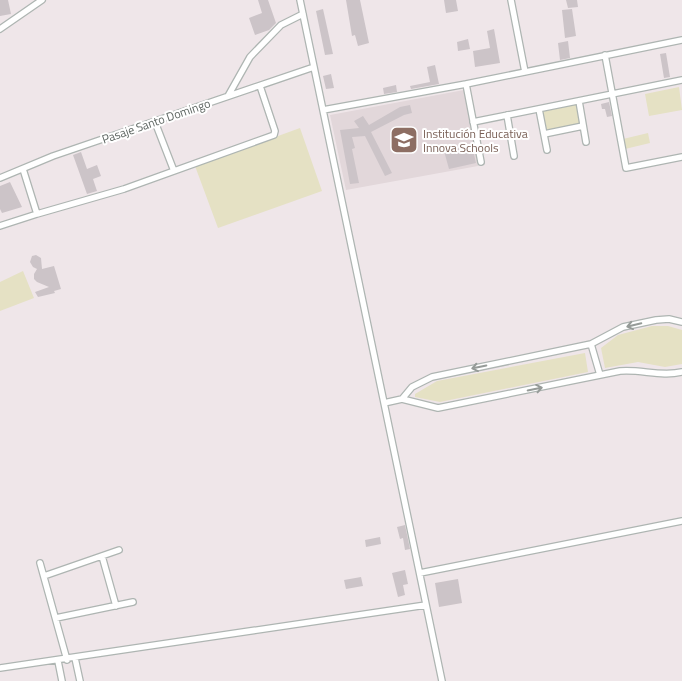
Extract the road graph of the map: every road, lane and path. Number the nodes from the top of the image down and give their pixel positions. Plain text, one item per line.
1 (42, 0) edge
2 (300, 0) edge
3 (511, 0) edge
4 (303, 14) junction
5 (0, 29) edge
6 (682, 40) edge
7 (605, 55) junction
8 (314, 67) junction
9 (525, 72) junction
10 (682, 80) edge
11 (466, 84) junction
12 (260, 86) junction
13 (612, 94) junction
14 (228, 96) junction
15 (579, 101) junction
16 (539, 109) junction
17 (323, 110) junction
18 (507, 115) junction
19 (155, 122) junction
20 (473, 122) junction
21 (583, 126) junction
22 (544, 134) junction
23 (586, 142) dead end
24 (547, 150) dead end
25 (514, 156) dead end
26 (682, 158) edge
27 (481, 162) dead end
28 (23, 169) junction
29 (174, 171) junction
30 (0, 178) edge
31 (37, 214) junction
32 (0, 226) edge
33 (682, 322) edge
34 (592, 344) junction
35 (682, 372) edge
36 (600, 376) junction
37 (402, 399) junction
38 (384, 403) junction
39 (682, 521) edge
40 (119, 550) dead end
41 (102, 556) junction
42 (40, 563) dead end
43 (420, 573) junction
44 (44, 576) junction
45 (133, 602) dead end
46 (426, 605) junction
47 (116, 606) junction
48 (56, 618) junction
49 (75, 658) junction
50 (68, 660) junction
51 (58, 661) junction
52 (0, 668) edge
53 (62, 681) edge
54 (80, 681) edge
55 (442, 681) edge

1 - 5 street
2 - 4 street
3 - 9 street
4 - 8 street
4 - 14 street
6 - 7 street
7 - 9 street
7 - 13 street
8 - 12 street, Pasaje Santo Domingo
8 - 17 street
9 - 11 street
10 - 13 street
11 - 17 street
11 - 20 street
12 - 14 street, Pasaje Santo Domingo
12 - 29 street
13 - 15 street
13 - 26 street
14 - 19 street, Pasaje Santo Domingo
15 - 16 street
15 - 21 street
16 - 18 street
16 - 22 street
17 - 38 street
18 - 20 street
18 - 25 street
19 - 28 street, Pasaje Santo Domingo
19 - 29 street
20 - 27 street
21 - 22 street
21 - 23 street
22 - 24 street
28 - 30 street, Pasaje Santo Domingo
28 - 31 street
29 - 31 street
31 - 32 street
33 -> 34 street
34 - 36 street
34 -> 37 street
35 - 36 street
37 -> 36 street
37 - 38 street
38 - 43 street
39 - 43 street
40 - 41 street
41 - 44 street
41 - 47 street
42 - 44 street
43 - 46 street
44 - 48 street
45 - 47 street
46 - 49 street
46 - 55 street
47 - 48 street
48 - 50 street
49 - 50 street
49 - 54 street
50 - 51 street
51 - 52 street
51 - 53 street

